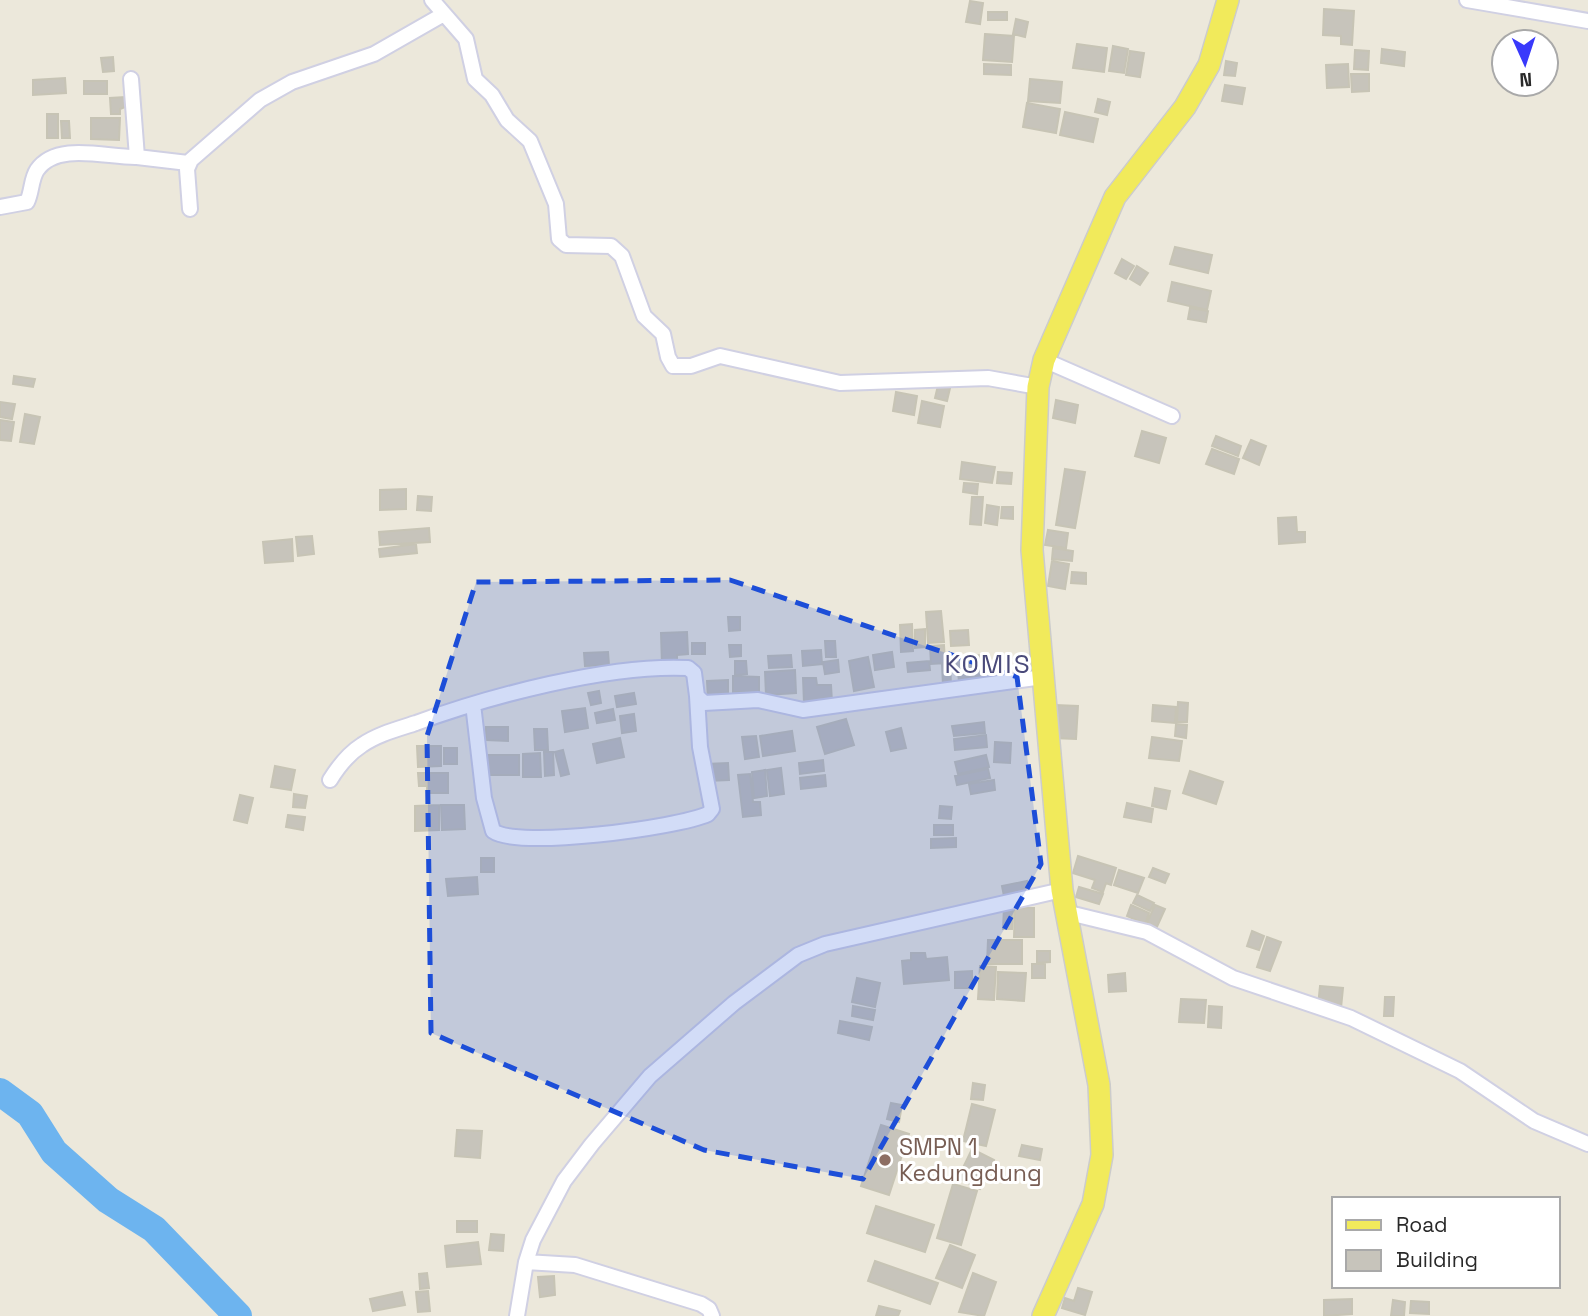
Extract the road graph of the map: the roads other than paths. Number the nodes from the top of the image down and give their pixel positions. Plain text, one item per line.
1 (432, 0) edge
2 (1228, 0) edge
3 (1466, 0) edge
4 (444, 14) junction
5 (1588, 21) edge
6 (131, 79) dead end
7 (137, 157) junction
8 (188, 163) junction
9 (0, 207) edge
10 (190, 209) dead end
11 (1044, 360) junction
12 (1038, 387) junction
13 (1172, 416) dead end
14 (1043, 677) junction
15 (697, 696) junction
16 (473, 704) junction
17 (330, 780) dead end
18 (1062, 890) junction
19 (1065, 912) junction
20 (1588, 1144) edge
21 (526, 1262) junction
22 (517, 1316) edge
23 (712, 1316) edge
24 (1043, 1316) edge

1 - 4 street
2 - 11 main road
3 - 5 street
4 - 8 street
4 - 12 street
6 - 7 street
7 - 8 street
7 - 9 street
8 - 10 street
11 - 12 main road
11 - 13 street
12 - 14 main road
14 - 15 street
14 - 18 main road
15 - 16 street
15 - 16 street
16 - 17 street
18 - 19 main road
18 - 21 street
19 - 20 street
19 - 24 main road
21 - 22 street
21 - 23 street

